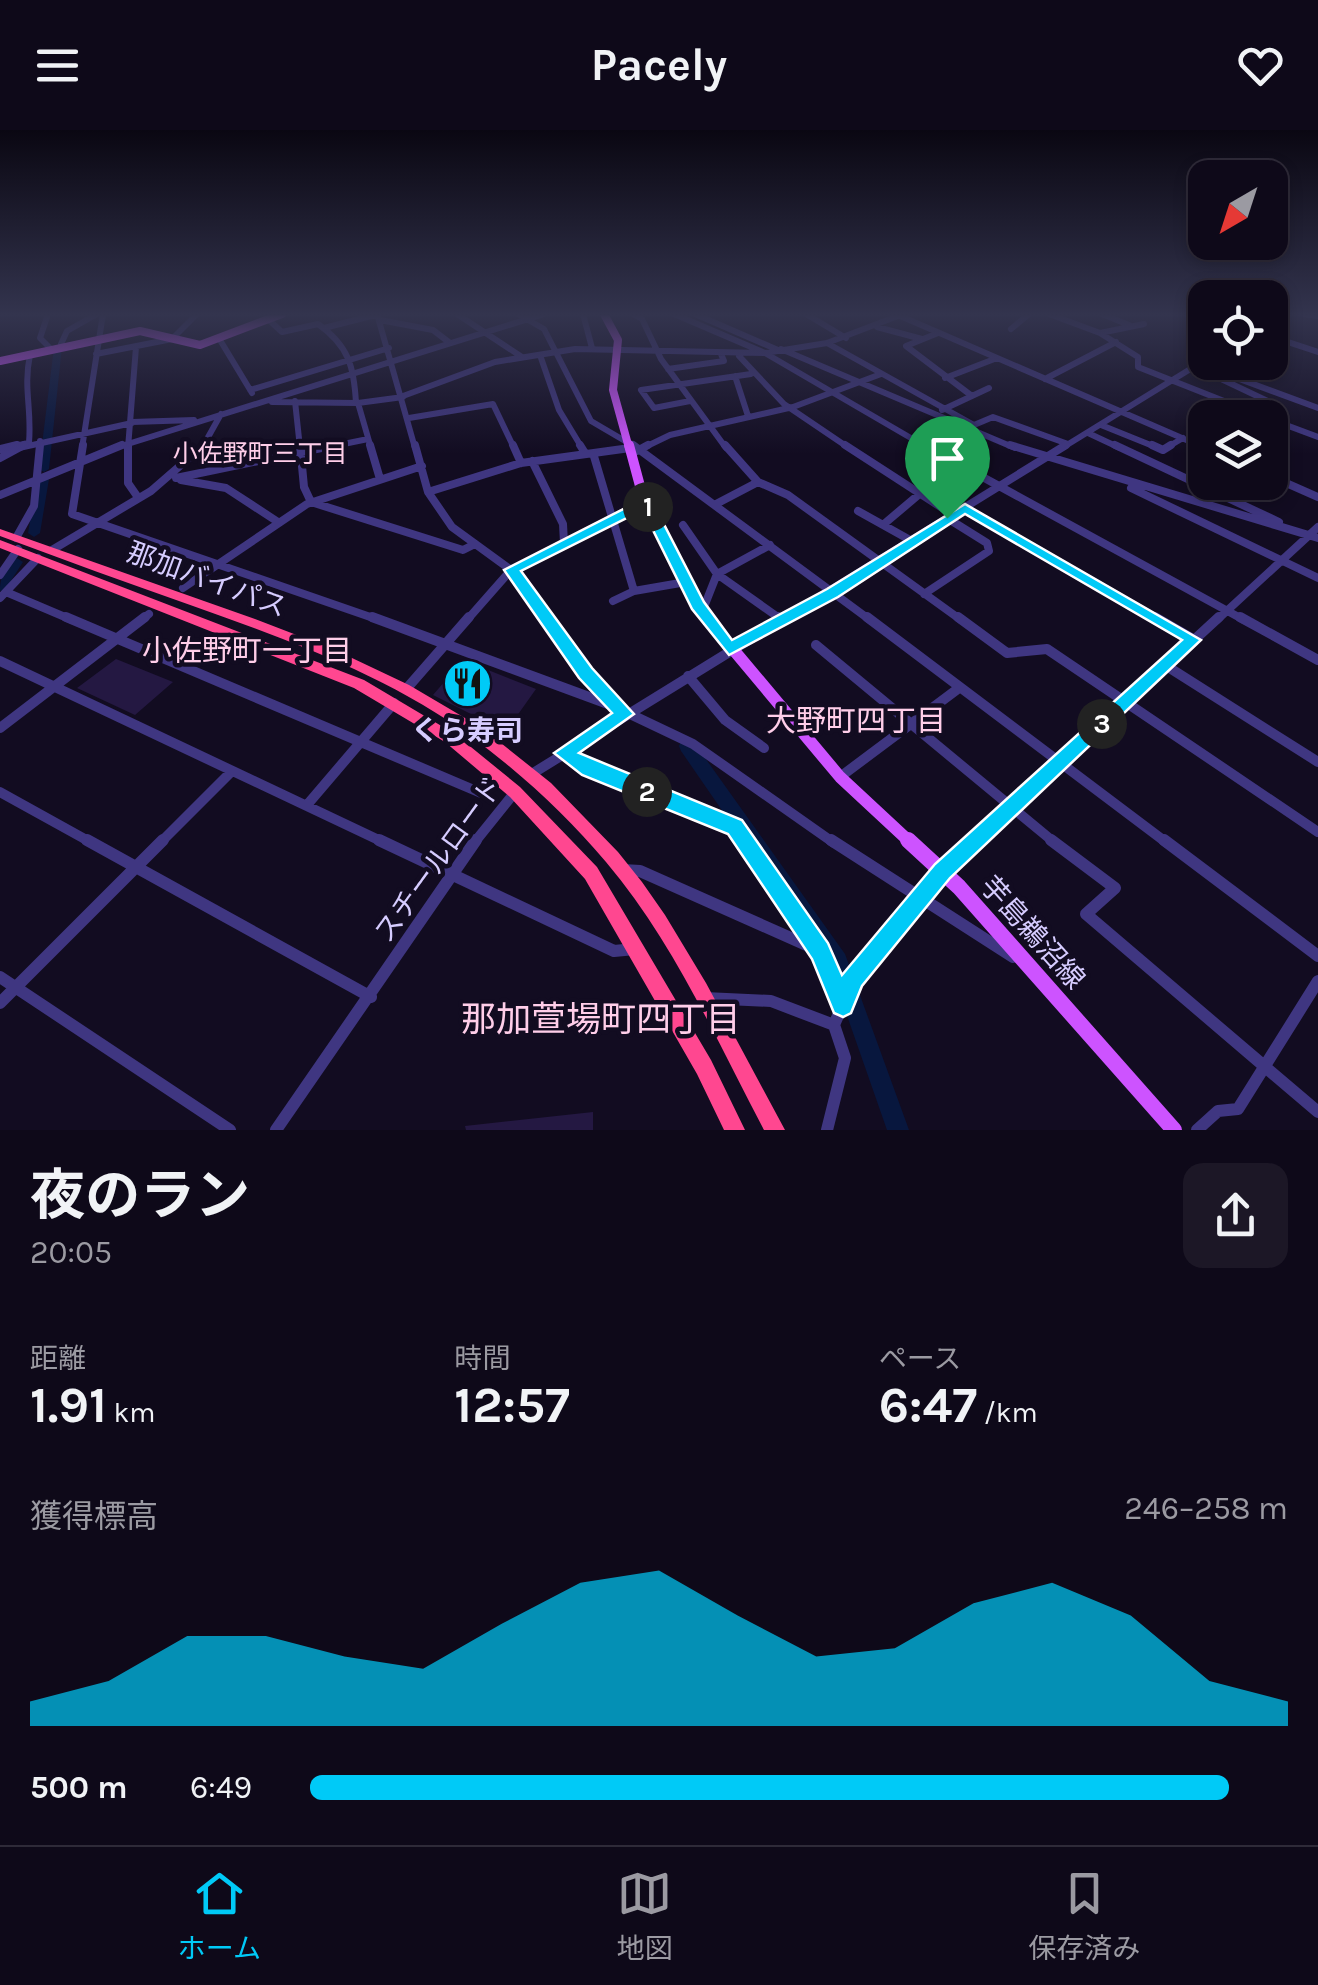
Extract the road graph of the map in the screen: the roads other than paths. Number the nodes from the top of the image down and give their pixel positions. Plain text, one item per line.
1 (29, 361) edge
2 (95, 361) edge
3 (135, 361) edge
4 (232, 361) edge
5 (345, 361) edge
6 (354, 361) edge
7 (393, 361) joint
8 (506, 361) edge
9 (542, 361) edge
10 (561, 361) edge
11 (618, 361) edge
12 (665, 361) edge
13 (724, 361) edge
14 (742, 361) edge
15 (776, 361) edge
16 (808, 361) edge
17 (858, 361) edge
18 (924, 361) edge
19 (990, 361) edge
20 (1003, 361) edge
21 (1079, 361) edge
22 (1138, 361) edge
23 (668, 369) junction
24 (1188, 371) edge
25 (354, 373) junction
26 (752, 374) junction
27 (881, 374) junction
28 (735, 376) junction
29 (945, 378) junction
30 (1044, 378) junction
31 (1173, 380) junction
32 (1223, 380) edge
33 (1243, 380) edge
34 (860, 382) junction
35 (679, 384) junction
36 (989, 388) dead end
37 (250, 390) junction
38 (830, 394) junction
39 (972, 396) junction
40 (404, 397) junction
41 (1289, 397) junction
42 (1223, 400) edge
43 (1265, 400) edge
44 (1284, 400) edge
45 (296, 401) junction
46 (690, 401) junction
47 (260, 402) junction
48 (357, 403) junction
49 (793, 407) junction
50 (1318, 408) edge
51 (939, 412) junction
52 (1122, 412) junction
53 (221, 414) junction
54 (748, 416) junction
55 (409, 418) junction
56 (196, 421) junction
57 (132, 422) junction
58 (707, 425) junction
59 (1100, 425) junction
60 (1288, 426) edge
61 (85, 432) junction
62 (1088, 433) junction
63 (1182, 438) junction
64 (1318, 438) edge
65 (368, 439) junction
66 (45, 440) junction
67 (1188, 441) edge
68 (130, 442) junction
69 (28, 444) junction
70 (1068, 444) junction
71 (0, 449) edge
72 (633, 449) junction
73 (300, 453) junction
74 (589, 453) junction
75 (0, 458) edge
76 (82, 458) junction
77 (532, 460) junction
78 (1044, 460) junction
79 (521, 463) junction
80 (422, 466) junction
81 (37, 477) junction
82 (173, 478) junction
83 (380, 478) junction
84 (758, 482) junction
85 (1288, 484) edge
86 (1000, 486) junction
87 (923, 491) junction
88 (428, 492) junction
89 (0, 496) edge
90 (137, 496) junction
91 (1318, 497) edge
92 (311, 502) junction
93 (646, 503) junction
94 (716, 504) junction
95 (965, 508) junction
96 (858, 511) dead end
97 (950, 517) junction
98 (613, 519) junction
99 (99, 521) junction
100 (278, 522) junction
101 (683, 524) dead end
102 (884, 524) junction
103 (1318, 526) edge
104 (0, 532) edge
105 (1312, 539) edge
106 (910, 540) junction
107 (564, 543) junction
108 (11, 544) edge
109 (475, 544) junction
110 (770, 545) junction
111 (45, 554) junction
112 (1282, 560) junction
113 (218, 562) junction
114 (880, 562) junction
115 (512, 570) junction
116 (717, 574) junction
117 (0, 575) edge
118 (1318, 578) edge
119 (686, 582) junction
120 (183, 588) dead end
121 (634, 591) junction
122 (832, 593) junction
123 (924, 594) junction
124 (3, 595) edge
125 (613, 601) dead end
126 (1226, 610) junction
127 (702, 612) junction
128 (149, 614) dead end
129 (782, 620) junction
130 (118, 638) junction
131 (1193, 640) junction
132 (448, 645) junction
133 (816, 646) dead end
134 (729, 649) junction
135 (1318, 660) edge
136 (0, 661) edge
137 (1165, 665) junction
138 (688, 676) junction
139 (408, 686) junction
140 (54, 687) junction
141 (959, 688) junction
142 (394, 703) junction
143 (1126, 703) junction
144 (611, 705) junction
145 (624, 714) junction
146 (910, 724) junction
147 (0, 728) edge
148 (362, 741) junction
149 (764, 748) dead end
150 (564, 753) junction
151 (1059, 762) junction
152 (1318, 762) edge
153 (232, 771) junction
154 (530, 774) junction
155 (840, 777) junction
156 (0, 792) edge
157 (515, 792) junction
158 (481, 793) dead end
159 (308, 805) junction
160 (1012, 807) junction
161 (1318, 832) edge
162 (135, 867) junction
163 (621, 870) junction
164 (943, 871) junction
165 (452, 874) junction
166 (920, 899) junction
167 (636, 949) junction
168 (820, 951) junction
169 (1318, 956) edge
170 (1032, 969) junction
171 (0, 977) edge
172 (853, 978) joint
173 (1318, 981) edge
174 (15, 988) junction
175 (371, 997) junction
176 (702, 998) junction
177 (845, 1000) junction
178 (0, 1003) edge
179 (834, 1024) junction
180 (1264, 1068) junction
181 (1318, 1112) edge
182 (230, 1130) edge
183 (276, 1130) edge
184 (734, 1130) edge
185 (775, 1130) edge
186 (827, 1130) edge
187 (1174, 1130) edge
188 (1197, 1130) edge

1 - 69 street
2 - 61 street
3 - 57 street
4 - 37 street
5 - 37 street
6 - 25 street
7 - 25 street
7 - 40 street
8 - 40 street
9 - 74 street
10 - 72 street
11 - 72 main road, 芋島鵜沼線
12 - 23 street
13 - 23 street
14 - 26 street
15 - 38 street
16 - 34 street
17 - 27 street
18 - 29 street
19 - 29 street
20 - 30 street
21 - 30 street
22 - 31 street
23 - 35 street
24 - 31 street, スチールロード
25 - 47 street
25 - 48 street
26 - 28 street
26 - 49 street
27 - 34 street
27 - 51 street
28 - 35 street
28 - 54 street
29 - 39 street
30 - 52 street
31 - 42 street
31 - 52 street, スチールロード
32 - 43 street
33 - 41 street
34 - 38 street
34 - 51 street
35 - 46 street
35 - 46 street
36 - 39 street
37 - 47 street
38 - 49 street
38 - 86 street
39 - 51 street
40 - 48 street
40 - 55 street
41 - 44 street
41 - 50 street
45 - 47 street
45 - 48 street
45 - 73 street
46 - 58 street
47 - 53 street
48 - 65 street
49 - 54 street
49 - 87 street
51 - 70 street
51 - 78 street
52 - 59 street, スチールロード
52 - 63 street
53 - 56 street
53 - 82 street
54 - 58 street
55 - 79 street
55 - 80 street
56 - 57 street
56 - 68 street
57 - 61 street
57 - 68 street
58 - 72 street
58 - 84 street
59 - 62 street, スチールロード
59 - 63 street
60 - 64 street
61 - 66 street
61 - 76 street
62 - 70 street, スチールロード
62 - 105 street
63 - 67 street
65 - 73 street
65 - 83 street
66 - 69 street
66 - 81 street
68 - 76 street
68 - 90 street
69 - 71 street
69 - 75 street
70 - 78 street, スチールロード
72 - 74 street
72 - 93 main road, 芋島鵜沼線
72 - 94 street
73 - 82 street
73 - 92 street
74 - 77 street
74 - 98 street
76 - 81 street
76 - 99 street
77 - 79 street
77 - 107 street
78 - 86 street, スチールロード
78 - 105 street
78 - 112 street
79 - 88 street
80 - 83 street
80 - 88 street
81 - 89 street
81 - 108 street
82 - 90 street
82 - 100 street
83 - 92 street
84 - 94 street
84 - 114 street
85 - 91 street
86 - 95 street, スチールロード
86 - 126 street
87 - 97 street
87 - 102 street
88 - 109 street
90 - 99 street
92 - 100 street
92 - 109 street
93 - 98 street
93 - 119 main road, 芋島鵜沼線
94 - 110 street
95 - 97 street, スチールロード
95 - 131 street
96 - 102 street
97 - 106 street, スチールロード
97 - 123 street
98 - 107 street
98 - 121 street
99 - 111 street
99 - 113 street
100 - 113 street
101 - 116 street
102 - 106 street
103 - 105 street
104 - 108 highway, 那加バイパス
105 - 112 street
106 - 114 street, スチールロード
107 - 115 street
108 - 111 highway, 那加バイパス
108 - 117 street
109 - 115 street
110 - 116 street
110 - 122 street
111 - 124 street
111 - 139 highway, 那加バイパス
111 - 142 highway, 那加バイパス
112 - 118 street
112 - 126 street
113 - 120 street
113 - 132 street
114 - 122 street, スチールロード
114 - 123 street
115 - 132 street
115 - 144 street
116 - 127 street
116 - 129 street
119 - 121 street
119 - 127 main road, 芋島鵜沼線
121 - 125 street
122 - 129 street, スチールロード
122 - 141 street
123 - 143 street
124 - 130 street
126 - 131 street
126 - 135 street
127 - 134 main road, 芋島鵜沼線
128 - 130 street
129 - 134 street, スチールロード
130 - 140 street
130 - 148 street
131 - 137 street
132 - 139 street
132 - 144 street
133 - 146 street
134 - 138 street, スチールロード
134 - 155 main road, 芋島鵜沼線
136 - 140 street
137 - 143 street
137 - 152 street
138 - 145 street, スチールロード
138 - 149 street
139 - 154 highway, 那加バイパス
140 - 147 street
140 - 153 street
141 - 146 street
141 - 151 street
142 - 148 street
142 - 157 highway, 那加バイパス
143 - 151 street
143 - 161 street
144 - 145 street
145 - 150 street, スチールロード
145 - 166 street
146 - 155 street
146 - 160 street
148 - 158 street
148 - 159 street
150 - 154 street, スチールロード
150 - 168 street
151 - 160 street
151 - 169 street
153 - 159 street
153 - 162 street
154 - 157 highway, スチールロード
154 - 163 highway, 那加バイパス
155 - 164 main road, 芋島鵜沼線
156 - 162 street
157 - 165 street, スチールロード
157 - 167 highway, 那加バイパス
159 - 165 street
160 - 164 street
160 - 180 street
162 - 174 street
162 - 175 street
163 - 168 street
163 - 176 highway, 那加バイパス
164 - 166 street
164 - 170 main road, 芋島鵜沼線
165 - 167 street
165 - 175 street, スチールロード
166 - 170 street
166 - 172 street
167 - 184 highway, 那加バイパス
168 - 177 street
170 - 187 main road, 芋島鵜沼線
171 - 174 street
172 - 177 street
173 - 180 street
174 - 178 street
174 - 182 street
175 - 183 street, スチールロード
176 - 179 street
176 - 185 highway, 那加バイパス
177 - 179 street
179 - 186 street
180 - 181 street
180 - 188 street

